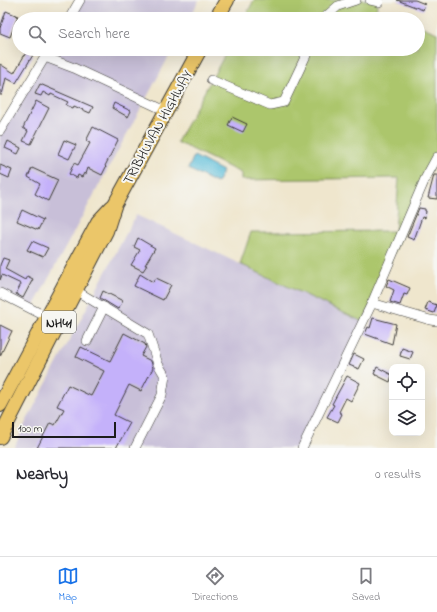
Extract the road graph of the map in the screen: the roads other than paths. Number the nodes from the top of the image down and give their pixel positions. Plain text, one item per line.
1 (80, 0) edge
2 (227, 0) edge
3 (356, 0) edge
4 (72, 12) edge
5 (220, 12) edge
6 (331, 12) edge
7 (45, 56) edge
8 (52, 56) edge
9 (196, 56) edge
10 (306, 56) edge
11 (211, 80) dead end
12 (166, 111) junction
13 (4, 118) edge
14 (0, 132) edge
15 (437, 156) edge
16 (114, 206) junction
17 (75, 290) junction
18 (0, 293) edge
19 (372, 303) junction
20 (104, 307) junction
21 (47, 317) junction
22 (437, 321) edge
23 (87, 341) dead end
24 (2, 396) edge
25 (0, 437) edge
26 (135, 448) edge
27 (302, 448) edge

1 - 4 street
2 - 5 highway
3 - 6 street
7 - 13 street
8 - 12 street
9 - 12 highway, TRIBHUVAN HIGHWAY / NH41
10 - 11 street
12 - 16 highway, TRIBHUVAN HIGHWAY / NH41
13 - 14 street
15 - 19 street
16 - 17 highway, NH41
16 - 21 highway, NH41
17 - 20 street
17 - 25 highway, NH41
18 - 21 street
19 - 22 street
19 - 27 street
20 - 23 street
20 - 26 street
21 - 24 highway, NH41

